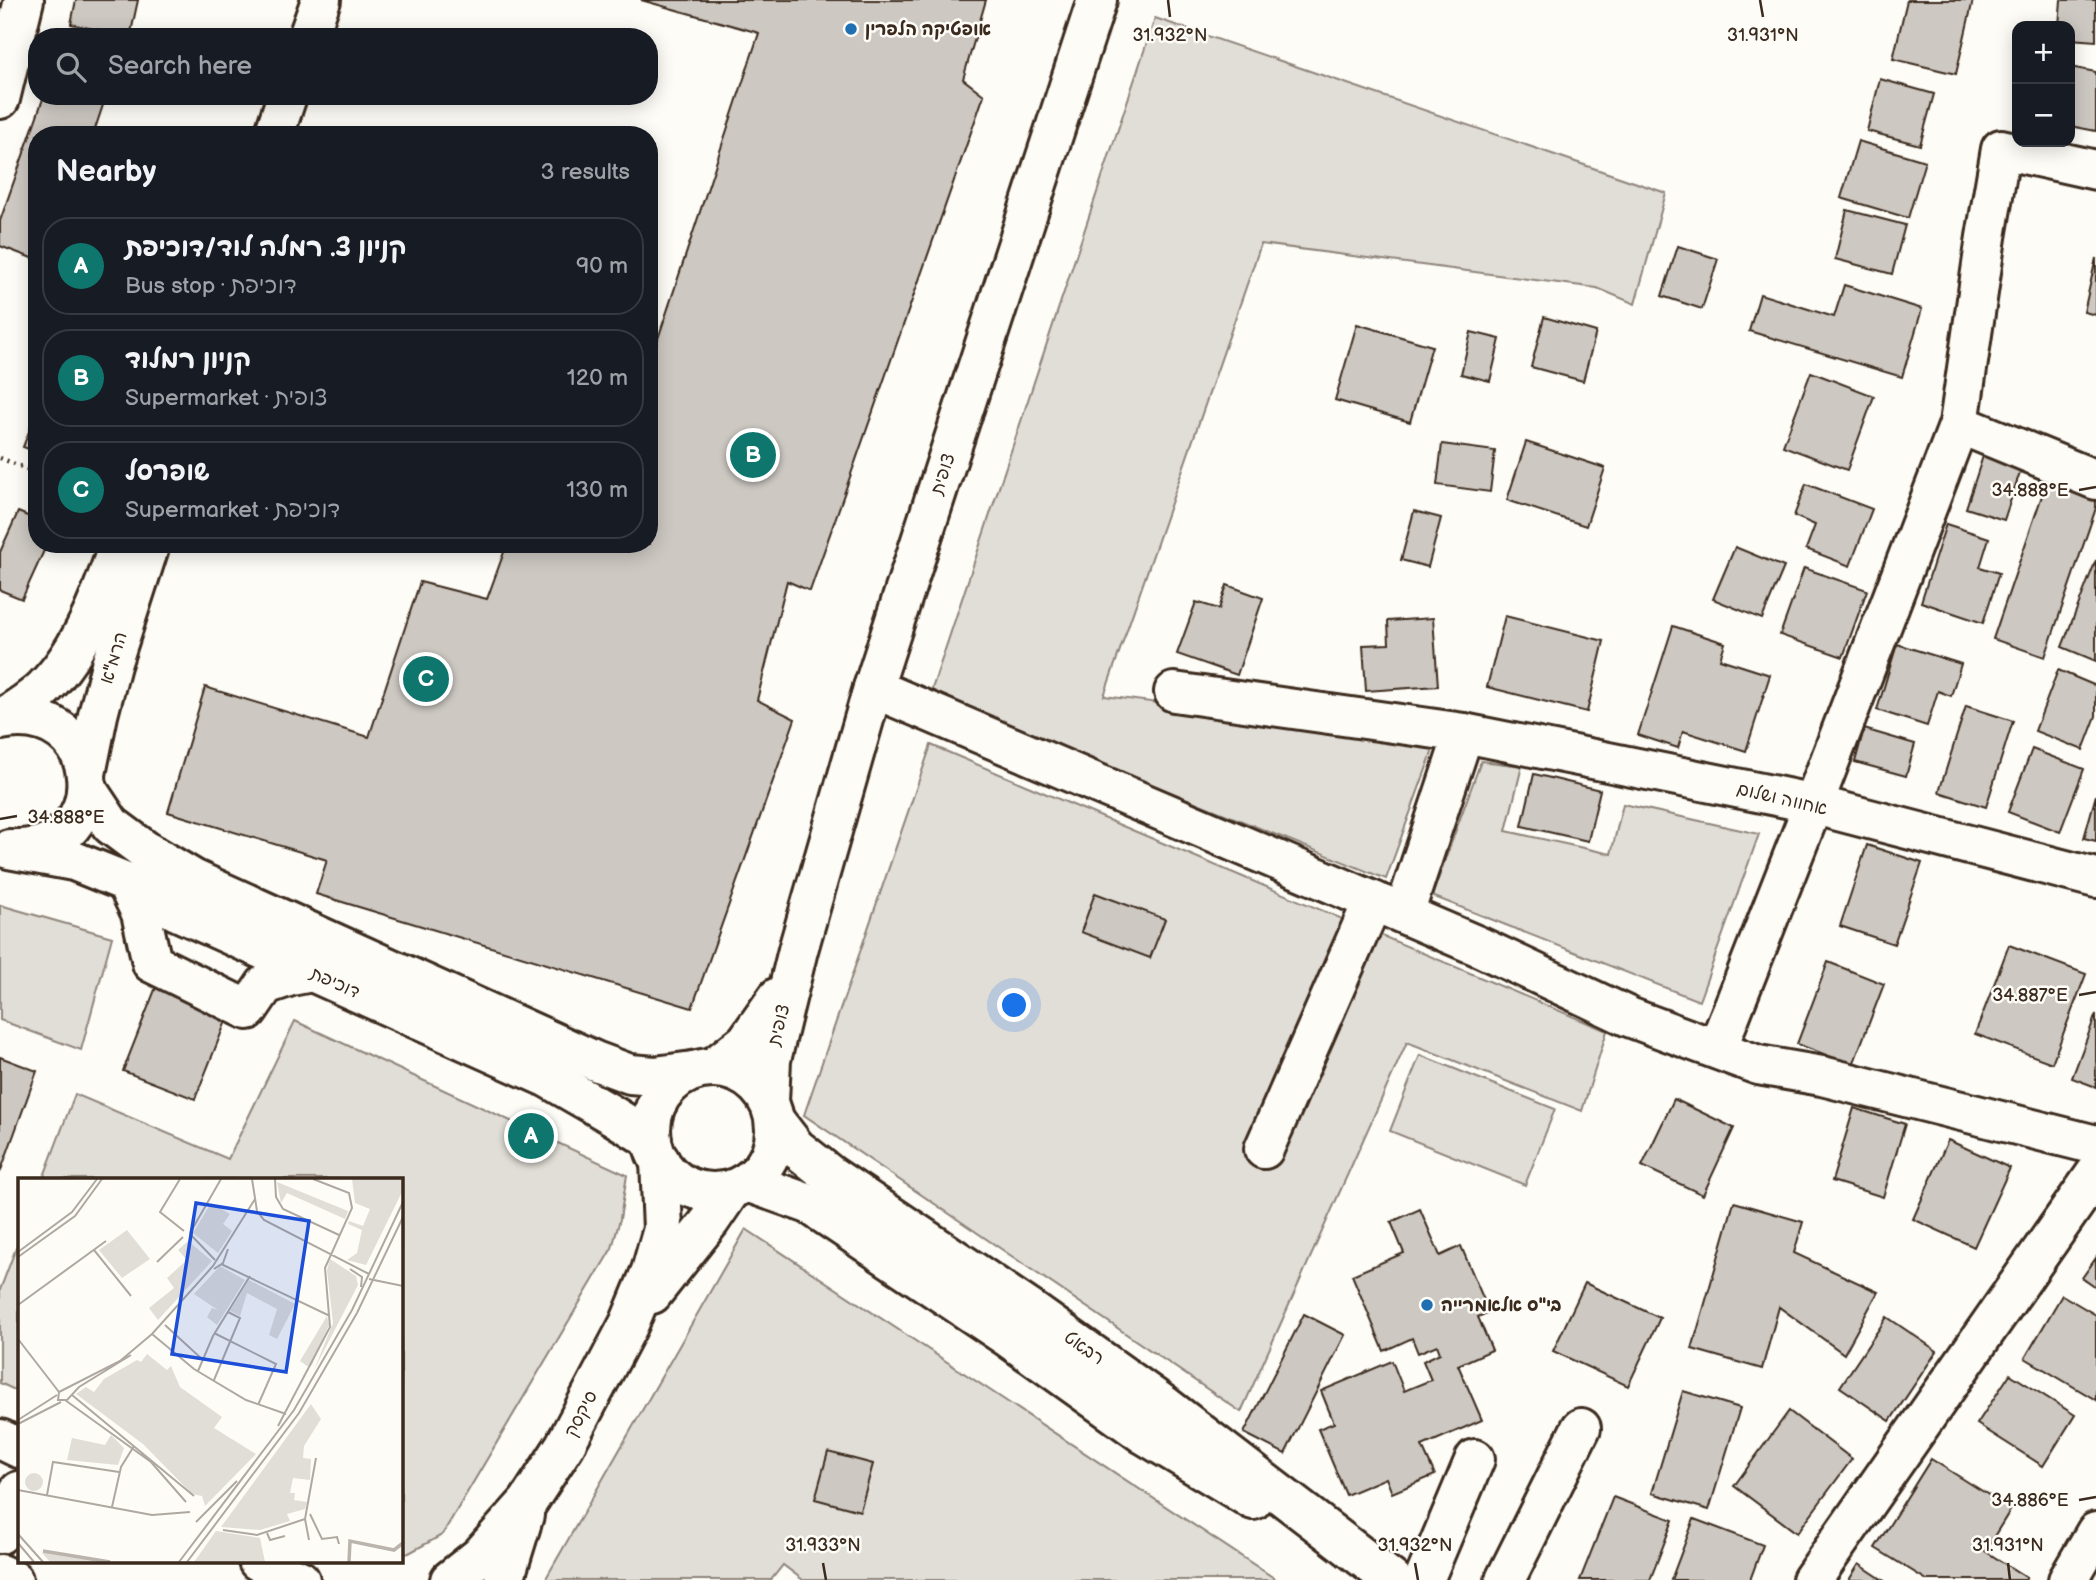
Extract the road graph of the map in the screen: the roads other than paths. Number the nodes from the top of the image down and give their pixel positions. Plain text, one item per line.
1 (24, 0) edge
2 (321, 0) edge
3 (1097, 0) edge
4 (311, 28) edge
5 (0, 99) edge
6 (284, 105) edge
7 (277, 126) edge
8 (2096, 170) edge
9 (1959, 424) junction
10 (2096, 480) edge
11 (116, 553) edge
12 (147, 553) edge
13 (873, 688) junction
14 (1174, 692) dead end
15 (0, 720) edge
16 (1464, 733) junction
17 (87, 782) junction
18 (1813, 805) junction
19 (5, 847) edge
20 (2096, 878) edge
21 (126, 882) junction
22 (1388, 907) junction
23 (798, 950) junction
24 (313, 972) junction
25 (1717, 1049) junction
26 (704, 1069) junction
27 (772, 1111) junction
28 (2096, 1145) edge
29 (1265, 1149) dead end
30 (656, 1151) junction
31 (2096, 1173) edge
32 (739, 1186) junction
33 (629, 1324) junction
34 (1581, 1428) dead end
35 (0, 1439) edge
36 (18, 1448) edge
37 (1475, 1459) dead end
38 (18, 1493) edge
39 (528, 1502) junction
40 (2096, 1532) edge
41 (0, 1534) edge
42 (260, 1562) edge
43 (0, 1574) edge
44 (13, 1580) edge
45 (298, 1580) edge
46 (450, 1580) edge
47 (504, 1580) edge
48 (1385, 1580) edge
49 (1392, 1580) edge
50 (1424, 1580) edge
51 (1505, 1580) edge
52 (1812, 1580) edge
53 (2068, 1580) edge

1 - 5 street
2 - 4 street
3 - 13 street, צופית
6 - 7 street
8 - 9 street
9 - 10 street
9 - 18 street
11 - 15 street, הרמ"א
12 - 17 street, הרמ"א
13 - 22 street
13 - 23 street, צופית
14 - 16 street, אחווה ושלום
15 - 17 street, דוכיפת
16 - 18 street, אחווה ושלום
16 - 22 street
17 - 19 street, הרמ"א
17 - 26 street, דוכיפת
18 - 20 street, אחווה ושלום
18 - 25 street
19 - 21 street, דוכיפת
21 - 24 street, דוכיפת
21 - 24 street
22 - 25 street
22 - 29 street
23 - 26 street, צופית
23 - 27 street, צופית
24 - 30 street, דוכיפת
25 - 28 street
26 - 27 street
26 - 30 street
27 - 32 street
27 - 49 street, רבאט
30 - 32 street
30 - 33 street, סיקסק
31 - 52 street
32 - 33 street, סיקסק
32 - 48 street, רבאט
33 - 39 street, סיקסק
34 - 51 street
35 - 36 street
37 - 50 street
38 - 41 street
39 - 46 street, סיקסק
39 - 47 street, סיקסק
40 - 53 street
42 - 45 street
43 - 44 street

